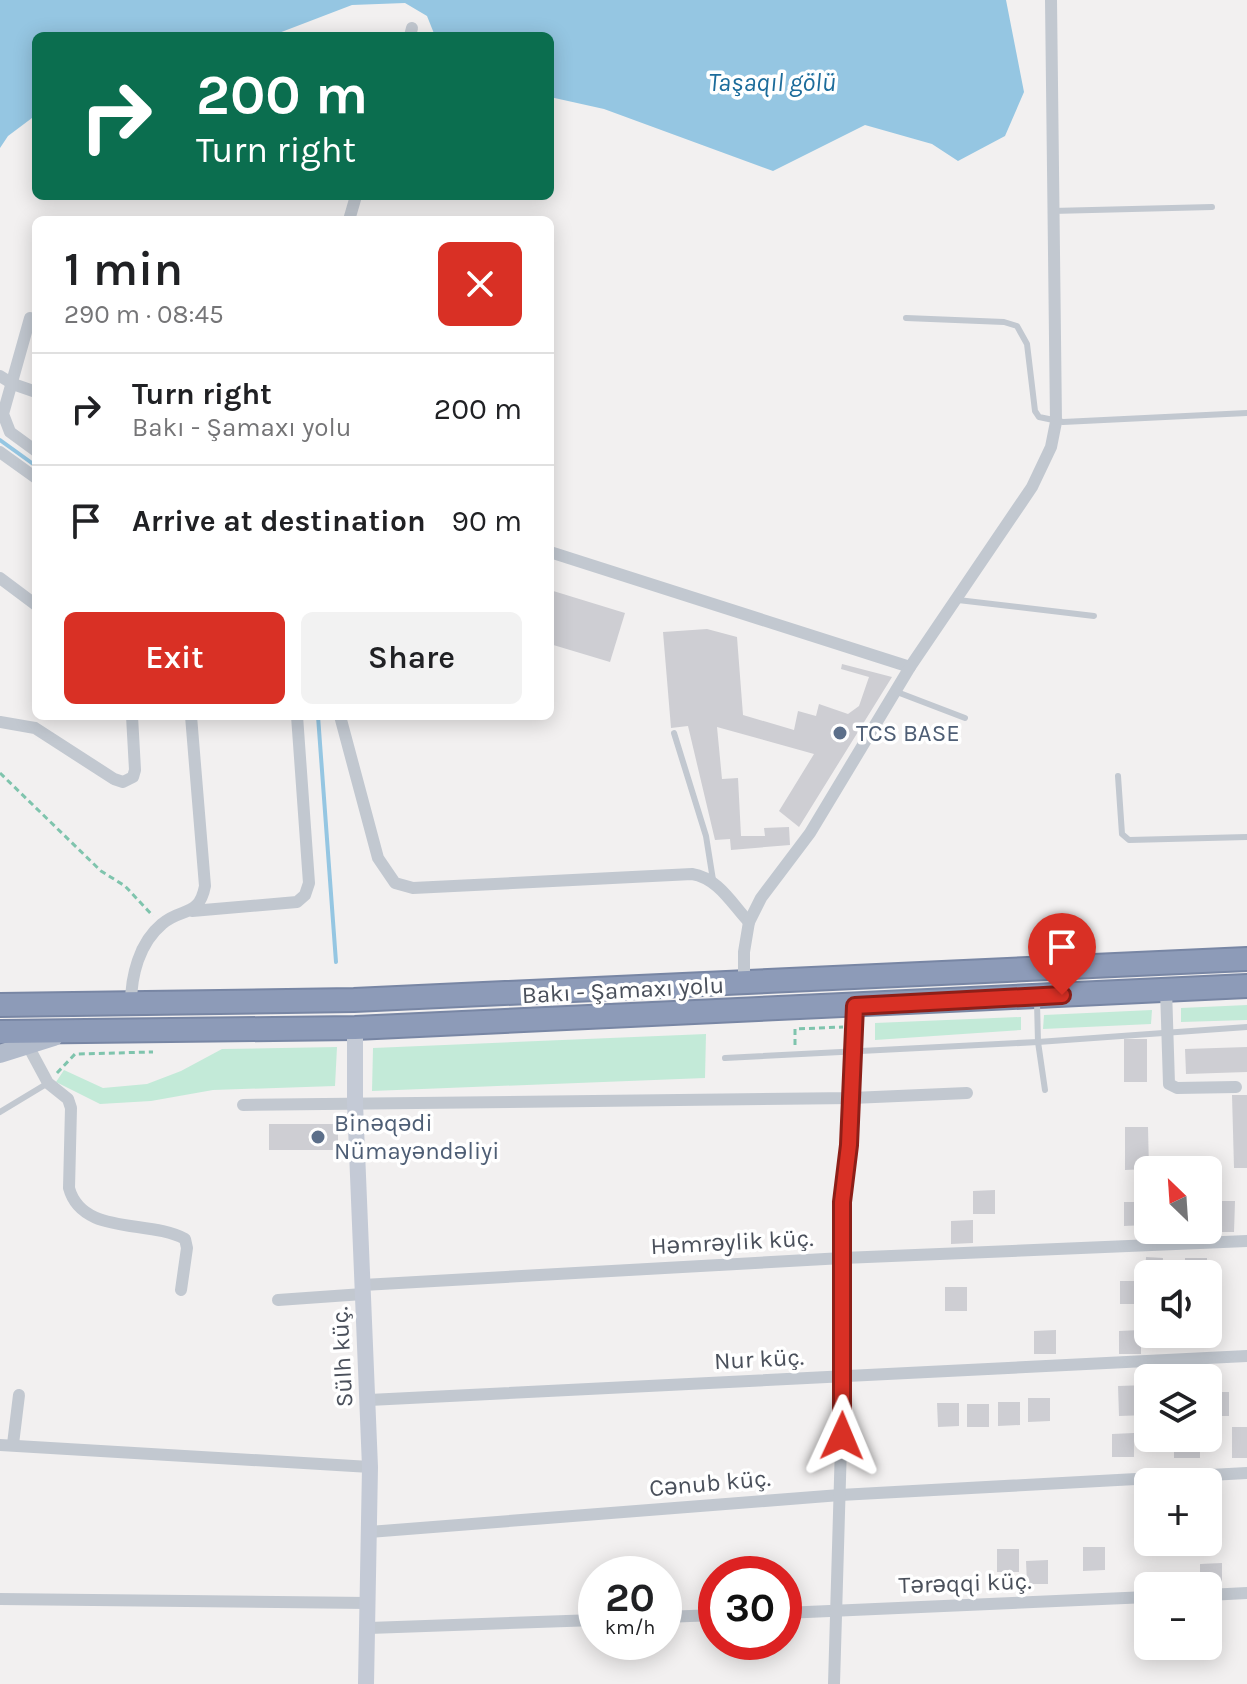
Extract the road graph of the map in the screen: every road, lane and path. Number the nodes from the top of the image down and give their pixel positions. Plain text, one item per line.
1 (1051, 0) edge
2 (1212, 207) dead end
3 (1052, 211) junction
4 (30, 318) dead end
5 (906, 318) dead end
6 (0, 376) edge
7 (13, 384) junction
8 (32, 391) edge
9 (1247, 413) edge
10 (1056, 422) junction
11 (32, 448) edge
12 (0, 452) edge
13 (32, 475) edge
14 (554, 553) edge
15 (0, 578) edge
16 (954, 599) junction
17 (32, 602) edge
18 (1094, 616) dead end
19 (910, 667) junction
20 (897, 692) junction
21 (965, 718) dead end
22 (132, 720) edge
23 (191, 720) edge
24 (297, 720) edge
25 (341, 720) edge
26 (0, 722) edge
27 (674, 733) dead end
28 (0, 773) edge
29 (1118, 776) dead end
30 (1247, 837) edge
31 (714, 883) junction
32 (192, 911) junction
33 (749, 922) junction
34 (161, 925) junction
35 (1247, 959) edge
36 (744, 983) junction
37 (1247, 986) edge
38 (1166, 989) junction
39 (0, 996) edge
40 (1036, 997) junction
41 (131, 1004) junction
42 (0, 1005) edge
43 (70, 1006) junction
44 (855, 1016) junction
45 (1247, 1027) edge
46 (355, 1028) junction
47 (0, 1032) edge
48 (73, 1032) junction
49 (1166, 1032) junction
50 (1038, 1042) junction
51 (27, 1044) junction
52 (855, 1050) junction
53 (153, 1052) dead end
54 (0, 1054) edge
55 (795, 1054) junction
56 (725, 1058) dead end
57 (48, 1083) junction
58 (1236, 1087) dead end
59 (1045, 1090) dead end
60 (967, 1093) dead end
61 (852, 1098) junction
62 (355, 1103) junction
63 (243, 1105) dead end
64 (0, 1112) edge
65 (1247, 1241) edge
66 (843, 1258) junction
67 (363, 1289) junction
68 (181, 1290) dead end
69 (278, 1300) dead end
70 (1247, 1356) edge
71 (843, 1377) junction
72 (19, 1395) dead end
73 (369, 1400) junction
74 (6, 1444) edge
75 (370, 1467) junction
76 (1247, 1473) edge
77 (840, 1495) junction
78 (369, 1532) junction
79 (1247, 1593) edge
80 (1222, 1594) edge
81 (1134, 1598) edge
82 (0, 1599) edge
83 (369, 1603) junction
84 (836, 1611) junction
85 (802, 1612) edge
86 (578, 1621) edge
87 (369, 1628) junction
88 (366, 1684) edge
89 (834, 1684) edge

1 - 3 street
2 - 3 lane
3 - 10 street
4 - 7 street
5 - 10 lane
6 - 7 street
7 - 8 street
7 - 11 street
9 - 10 lane
10 - 16 street
12 - 13 street
14 - 19 street
15 - 17 street
16 - 18 lane
16 - 19 street
19 - 20 street
20 - 21 lane
20 - 33 street
22 - 26 street
23 - 32 street
24 - 32 street
25 - 31 street
27 - 31 lane
28 - 34 path
29 - 30 lane
31 - 33 street
32 - 34 street
33 - 36 street
34 - 41 street
35 - 36 highway, Bakı - Şamaxı yolu
36 - 41 highway, Bakı - Şamaxı yolu
37 - 38 highway, Bakı - Şamaxı yolu
38 - 40 highway, Bakı - Şamaxı yolu
38 - 49 street
39 - 43 highway
40 - 44 highway, Bakı - Şamaxı yolu
40 - 50 lane
41 - 43 highway, Bakı - Şamaxı yolu
42 - 43 highway, Bakı - Şamaxı yolu
44 - 46 highway, Bakı - Şamaxı yolu
44 - 52 street
44 - 55 path
45 - 49 lane
46 - 48 highway, Bakı - Şamaxı yolu
46 - 62 street, Sülh küç.
47 - 48 highway, Bakı - Şamaxı yolu
48 - 51 main road
49 - 50 lane
49 - 58 street
50 - 52 lane
50 - 59 lane
51 - 54 main road
51 - 57 street
52 - 55 lane
52 - 61 street
53 - 57 path
55 - 56 lane
57 - 64 lane
57 - 68 street
60 - 61 street
61 - 62 street
61 - 66 street
62 - 63 street
62 - 67 street, Sülh küç.
65 - 66 street, Həmrəylik küç.
66 - 67 street, Həmrəylik küç.
66 - 71 street
67 - 69 street, Həmrəylik küç.
67 - 73 street, Sülh küç.
70 - 71 street, Nur küç.
71 - 73 street, Nur küç.
71 - 77 street
72 - 74 street
73 - 75 street, Sülh küç.
74 - 75 street
75 - 78 street, Sülh küç.
76 - 77 street, Cənub küç.
77 - 78 street, Cənub küç.
77 - 84 street
78 - 83 street, Sülh küç.
79 - 80 street
81 - 84 street, Tərəqqi küç.
82 - 83 street
83 - 87 street, Sülh küç.
84 - 85 street, Tərəqqi küç.
84 - 89 street
86 - 87 street
87 - 88 street, Sülh küç.

